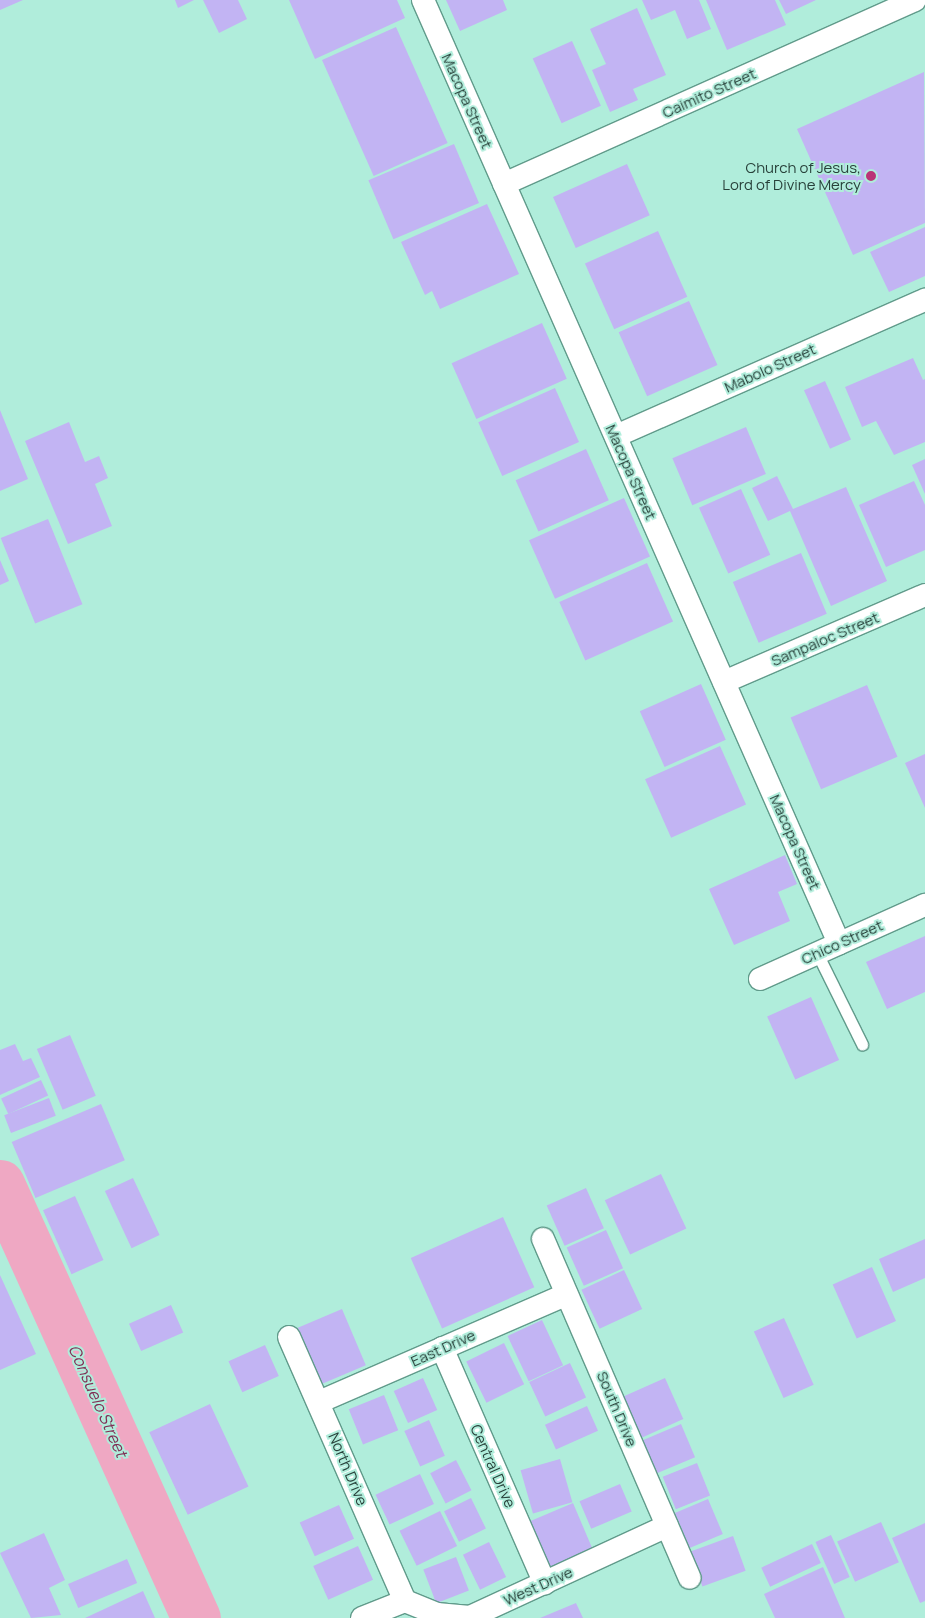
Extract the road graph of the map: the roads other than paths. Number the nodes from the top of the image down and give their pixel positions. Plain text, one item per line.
1 (423, 0) edge
2 (915, 0) edge
3 (504, 184) junction
4 (925, 300) edge
5 (616, 436) junction
6 (925, 595) edge
7 (724, 682) junction
8 (925, 905) edge
9 (839, 943) junction
10 (817, 953) junction
11 (760, 979) dead end
12 (862, 1044) dead end
13 (543, 1239) dead end
14 (567, 1294) junction
15 (290, 1338) dead end
16 (442, 1348) junction
17 (319, 1402) junction
18 (667, 1526) junction
19 (690, 1578) dead end
20 (544, 1584) junction
21 (405, 1601) junction
22 (470, 1617) edge
23 (362, 1618) edge

1 - 3 street, Macopa Street
2 - 3 street, Caimito Street
3 - 5 street, Macopa Street
4 - 5 street, Mabolo Street
5 - 7 street, Macopa Street
6 - 7 street, Sampaloc Street
7 - 9 street, Macopa Street
8 - 9 street, Chico Street
9 - 10 street, Chico Street
10 - 11 street, Chico Street
10 - 12 lane
13 - 14 street, South Drive
14 - 16 street, East Drive
14 - 18 street, South Drive
15 - 17 street, North Drive
16 - 17 street, East Drive
16 - 20 street, Central Drive
17 - 21 street, North Drive
18 - 19 street, South Drive
18 - 20 street, West Drive
20 - 22 street, West Drive
21 - 22 street, West Drive
21 - 23 street

